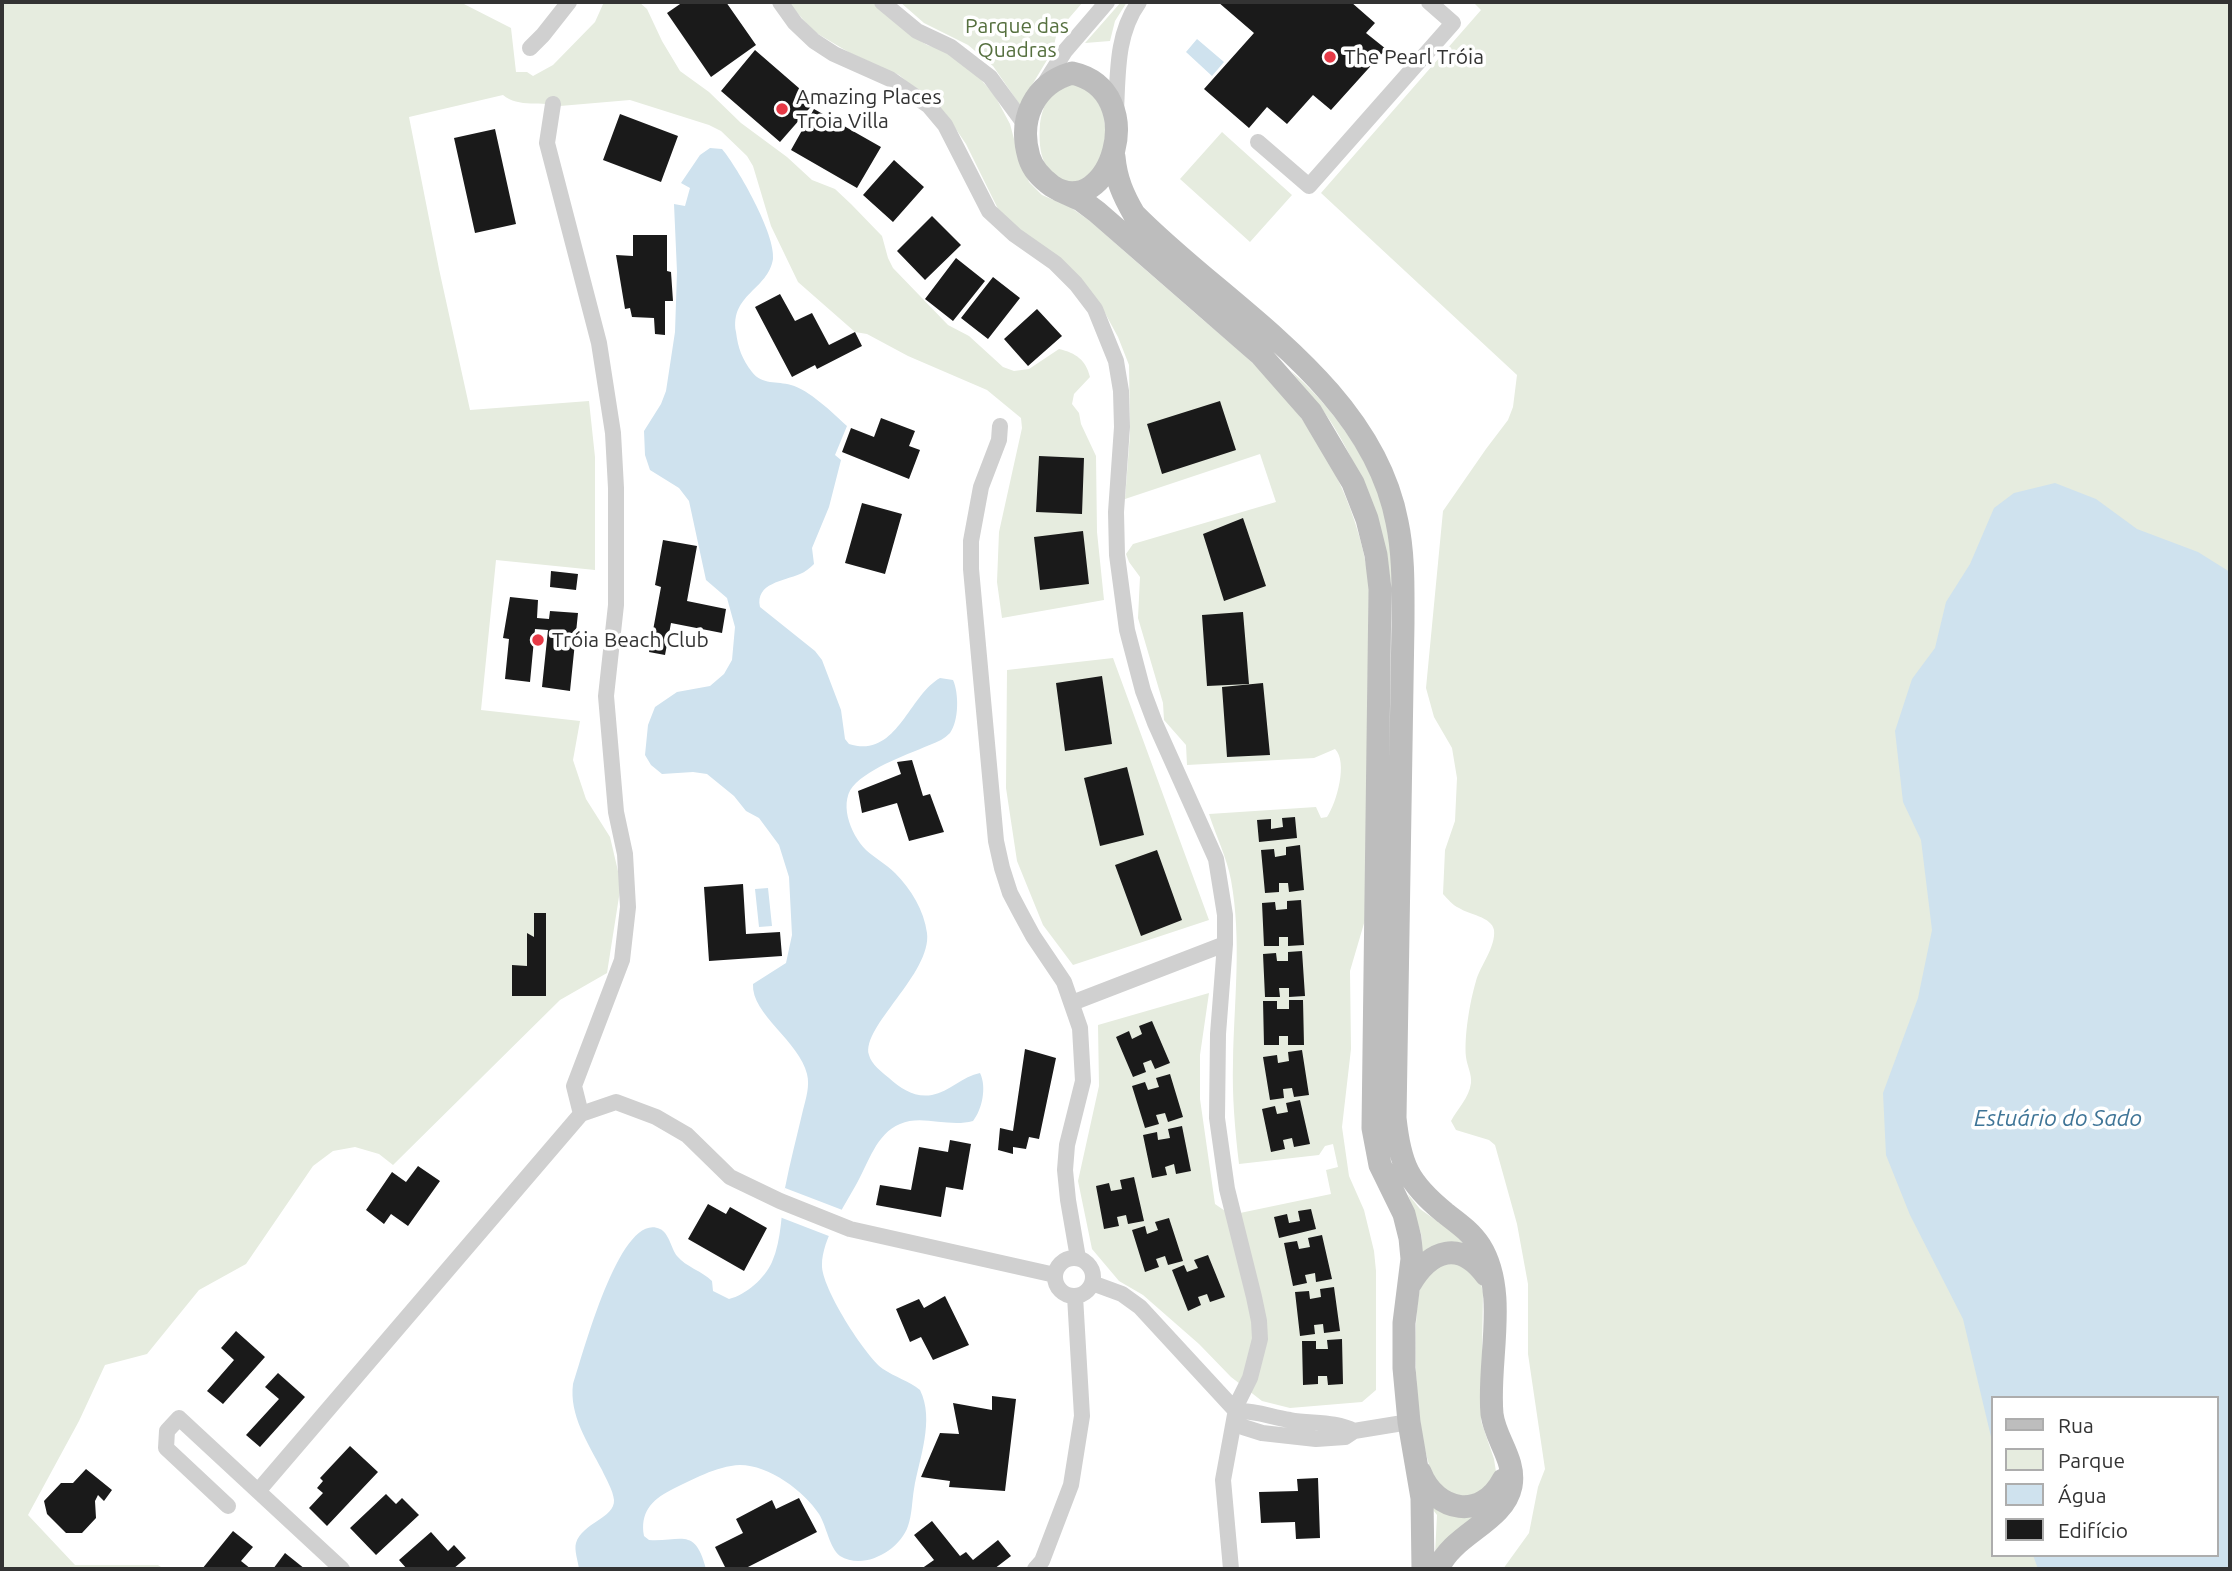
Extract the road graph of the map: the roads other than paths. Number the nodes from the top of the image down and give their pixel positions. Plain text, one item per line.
1 (569, 2) edge
2 (780, 2) edge
3 (882, 2) edge
4 (1107, 2) edge
5 (1139, 2) edge
6 (1429, 2) edge
7 (530, 48) dead end
8 (1038, 95) junction
9 (553, 104) dead end
10 (1115, 117) junction
11 (1026, 126) junction
12 (1258, 142) dead end
13 (1114, 157) junction
14 (1059, 190) junction
15 (1000, 426) dead end
16 (1225, 944) junction
17 (1072, 1003) junction
18 (581, 1114) junction
19 (1078, 1258) junction
20 (1055, 1275) junction
21 (1092, 1283) junction
22 (1492, 1284) junction
23 (1407, 1290) junction
24 (1075, 1296) junction
25 (1235, 1416) junction
26 (1409, 1422) junction
27 (1415, 1460) junction
28 (1508, 1462) junction
29 (259, 1490) junction
30 (228, 1506) dead end
31 (342, 1569) edge
32 (1035, 1569) edge
33 (1231, 1569) edge
34 (1423, 1569) edge
35 (1438, 1569) edge

1 - 7 street
2 - 16 street
3 - 11 street
4 - 8 street
5 - 10 street
6 - 12 street
8 - 10 main road
8 - 11 main road
9 - 18 street
10 - 13 main road
11 - 14 main road
13 - 14 main road
13 - 22 main road
14 - 23 main road
15 - 17 street
16 - 17 street
16 - 25 street
17 - 19 street
18 - 20 street
18 - 29 street
19 - 20 street
19 - 21 street
20 - 24 street
21 - 24 street
21 - 25 street
22 - 23 main road
22 - 28 main road
23 - 26 main road
24 - 32 street
25 - 26 street
25 - 33 street
26 - 27 main road
27 - 28 main road
27 - 34 main road
28 - 35 main road
29 - 30 street
29 - 31 street

